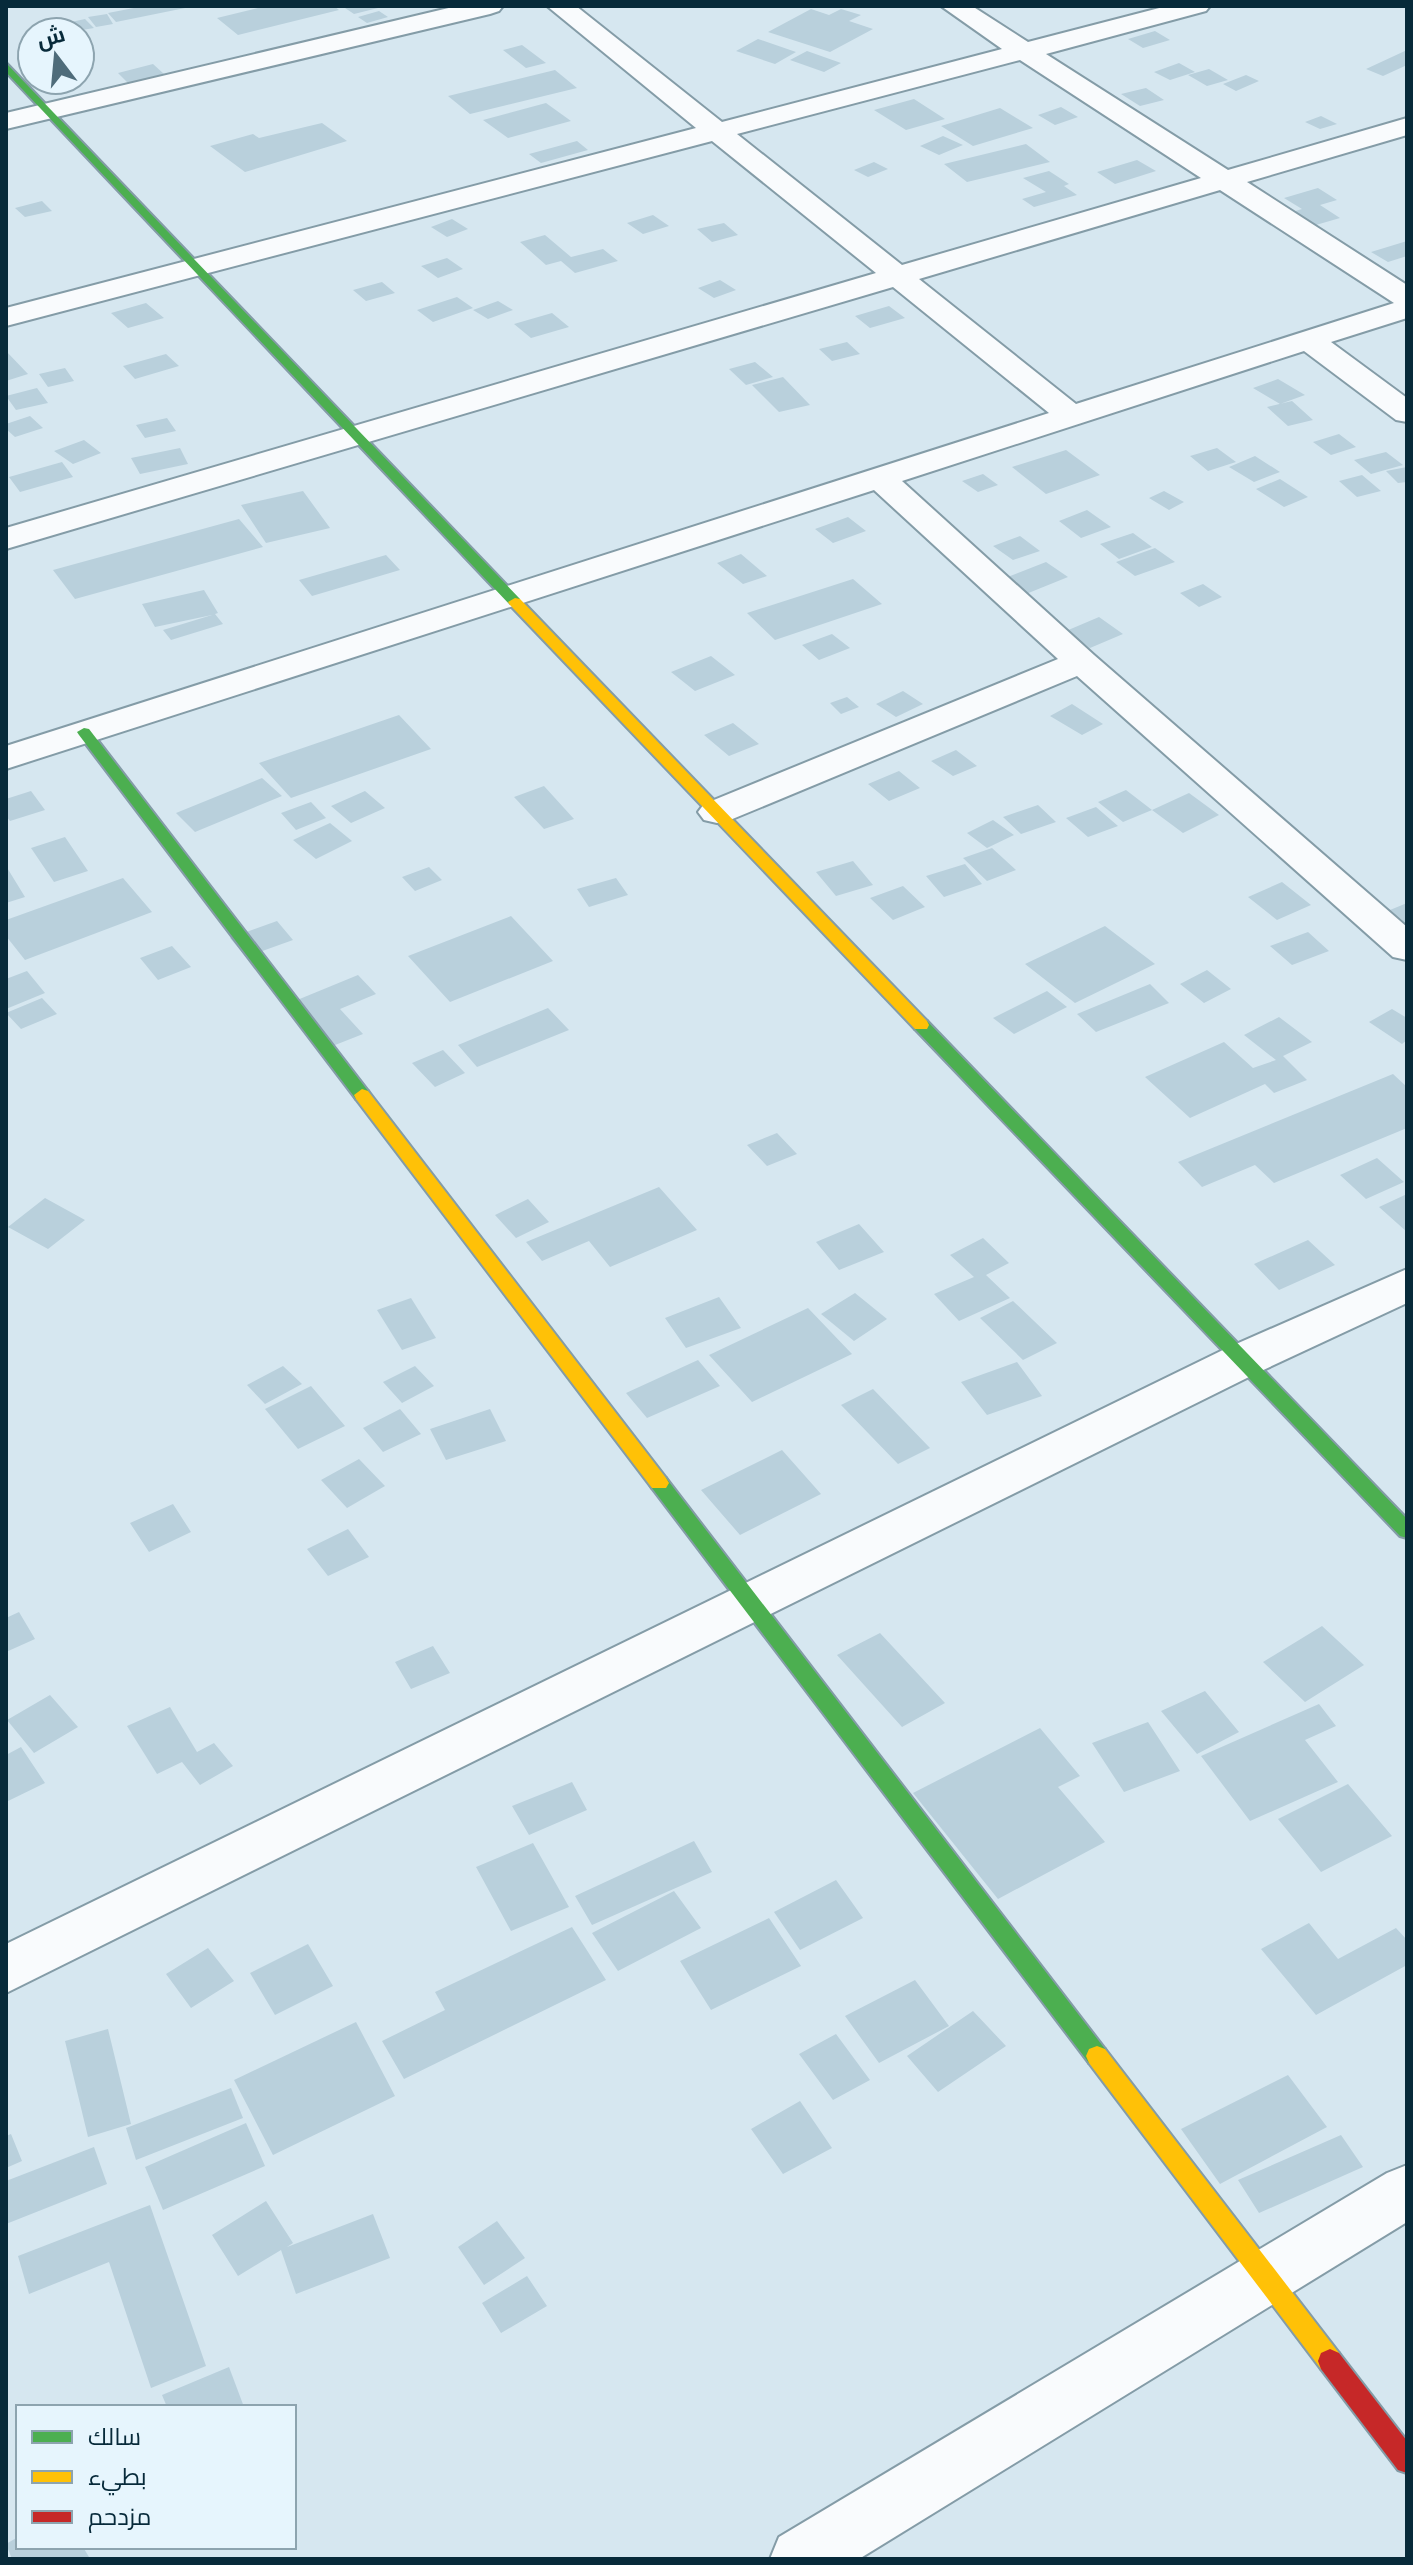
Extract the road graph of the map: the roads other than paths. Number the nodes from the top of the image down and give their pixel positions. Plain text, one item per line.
1 (490, 6) edge
2 (560, 6) edge
3 (954, 6) edge
4 (1197, 6) edge
5 (1026, 53) junction
6 (6, 66) edge
7 (49, 111) junction
8 (6, 121) edge
9 (1407, 126) edge
10 (718, 132) junction
11 (1224, 180) junction
12 (195, 265) junction
13 (898, 276) junction
14 (1407, 298) edge
15 (1407, 308) edge
16 (6, 317) edge
17 (1308, 340) junction
18 (1407, 413) edge
19 (1072, 416) junction
20 (356, 435) junction
21 (879, 477) junction
22 (6, 539) edge
23 (509, 596) junction
24 (1082, 662) junction
25 (84, 732) junction
26 (6, 758) edge
27 (717, 812) junction
28 (1407, 948) edge
29 (1407, 1285) edge
30 (1243, 1360) junction
31 (1407, 1531) edge
32 (751, 1604) junction
33 (6, 1970) edge
34 (1407, 2191) edge
35 (1266, 2277) junction
36 (1407, 2461) edge
37 (801, 2559) edge

1 - 7 street
2 - 10 street
3 - 5 street
4 - 5 street
5 - 10 street
5 - 11 street
6 - 7 street
7 - 8 street
7 - 12 street
9 - 11 street
10 - 12 street
10 - 13 street
11 - 13 street
11 - 14 street
12 - 16 street
12 - 20 street
13 - 19 street
13 - 20 street
15 - 17 street
17 - 18 street
17 - 19 street
19 - 21 street
20 - 22 street
20 - 23 street
21 - 23 street
21 - 24 street
23 - 25 street
23 - 27 street
24 - 27 street
24 - 28 street
25 - 26 street
25 - 32 street
27 - 30 street
29 - 30 street
30 - 31 street
30 - 32 street
32 - 33 street
32 - 35 street
34 - 35 street
35 - 36 street
35 - 37 street

